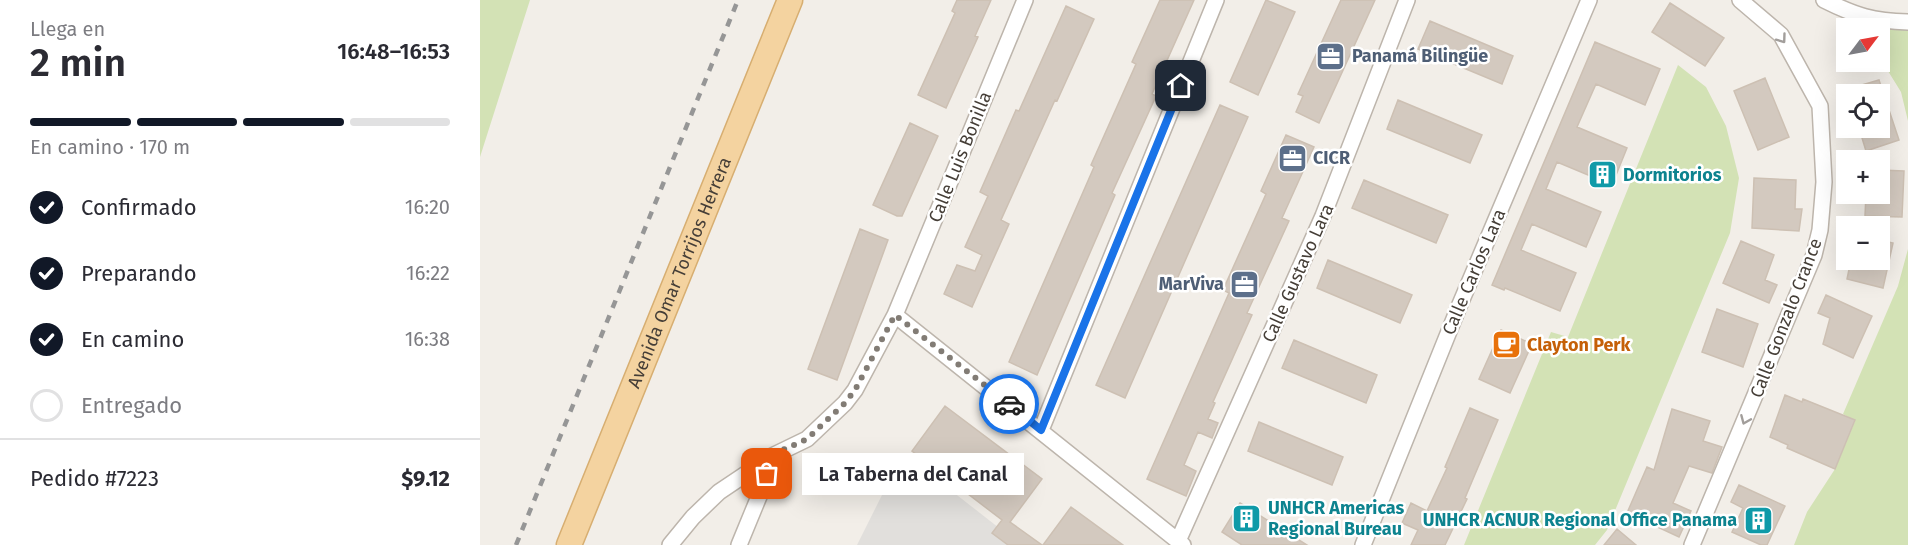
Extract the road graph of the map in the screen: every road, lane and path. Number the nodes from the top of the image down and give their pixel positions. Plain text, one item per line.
1 (790, 0) edge
2 (1025, 0) edge
3 (1216, 0) edge
4 (1407, 0) edge
5 (1589, 0) edge
6 (1740, 0) edge
7 (1824, 0) edge
8 (1908, 22) edge
9 (895, 315) junction
10 (1041, 430) junction
11 (774, 454) junction
12 (1180, 543) edge
13 (568, 545) edge
14 (670, 545) edge
15 (739, 545) edge
16 (1363, 545) edge
17 (1692, 545) edge

1 - 13 main road, Avenida Omar Torrijos Herrera
2 - 9 street, Calle Luis Bonilla
3 - 10 street
4 - 12 street, Calle Gustavo Lara
5 - 16 street, Calle Carlos Lara
6 -> 17 street, Calle Gonzalo Crance
7 - 8 street
9 - 10 street
9 - 11 street, Calle Luis Bonilla
10 - 12 street
11 - 14 street, Calle Luis Bonilla
11 - 15 street

